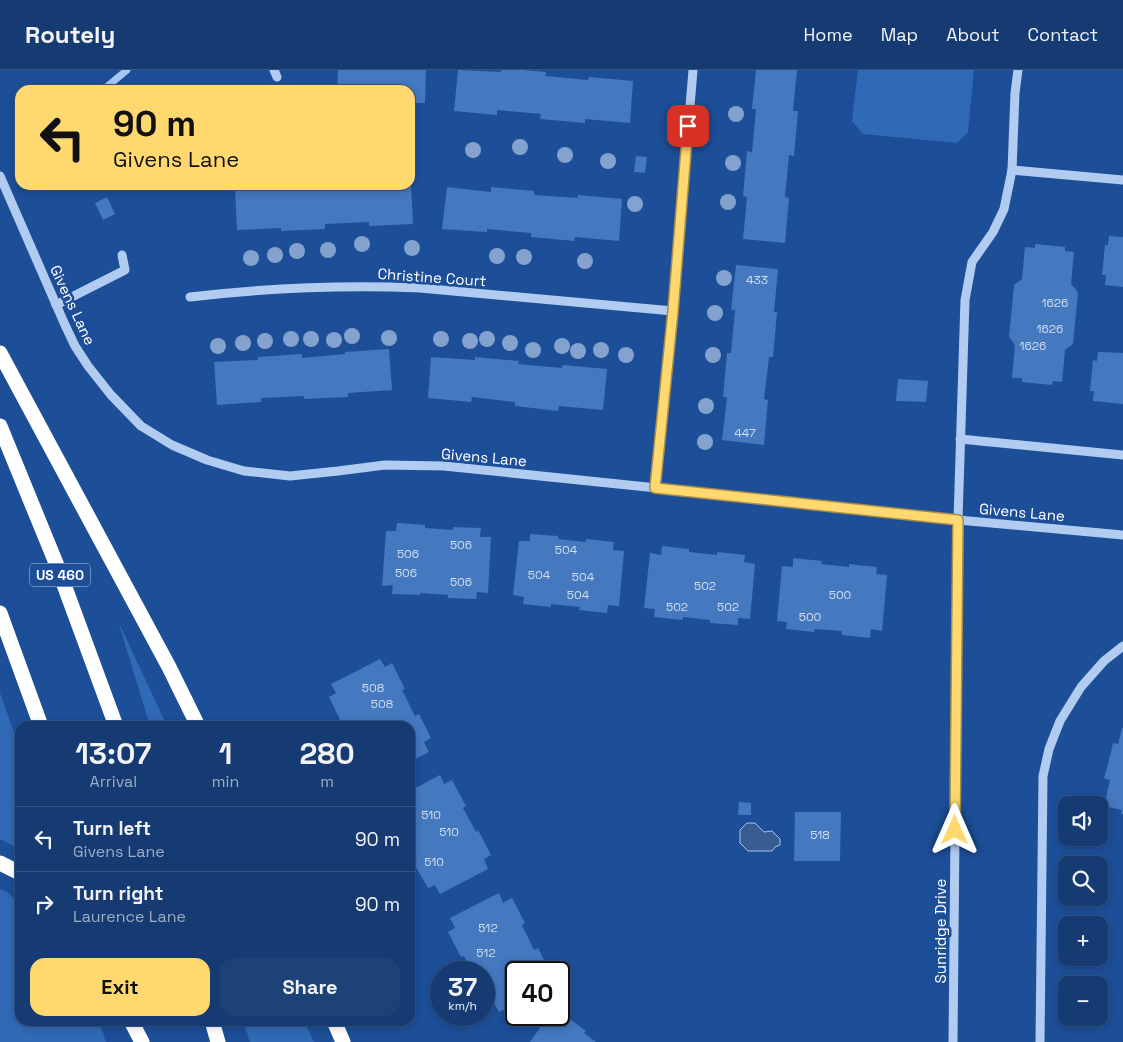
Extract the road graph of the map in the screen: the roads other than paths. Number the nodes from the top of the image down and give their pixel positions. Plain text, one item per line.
1 (693, 70) edge
2 (1018, 70) edge
3 (1012, 170) junction
4 (0, 176) edge
5 (1123, 180) edge
6 (122, 255) dead end
7 (190, 297) dead end
8 (56, 305) junction
9 (673, 311) junction
10 (0, 354) edge
11 (0, 426) edge
12 (960, 439) junction
13 (1123, 455) edge
14 (655, 488) junction
15 (958, 520) junction
16 (1123, 535) edge
17 (0, 613) edge
18 (1123, 646) edge
19 (40, 721) edge
20 (114, 721) edge
21 (195, 721) edge
22 (0, 864) edge
23 (15, 871) edge
24 (134, 1026) edge
25 (142, 1026) edge
26 (213, 1026) edge
27 (336, 1026) edge
28 (142, 1042) edge
29 (147, 1042) edge
30 (218, 1042) edge
31 (343, 1042) edge
32 (953, 1042) edge
33 (1040, 1042) edge

1 - 9 street
2 - 3 street, Sunridge Drive
3 - 5 street
3 - 12 street, Sunridge Drive
4 - 8 street, Givens Lane
6 - 8 street
7 - 9 street, Christine Court
8 - 14 street, Givens Lane
9 - 14 street
10 - 21 highway
11 - 20 highway, US 460
12 - 13 street
12 - 15 street, Sunridge Drive
14 - 15 street, Givens Lane
15 - 16 street, Givens Lane
15 - 32 street, Sunridge Drive
17 - 19 highway
18 - 33 street
22 - 23 highway
24 - 28 highway
25 - 29 highway
26 - 30 highway
27 - 31 highway

